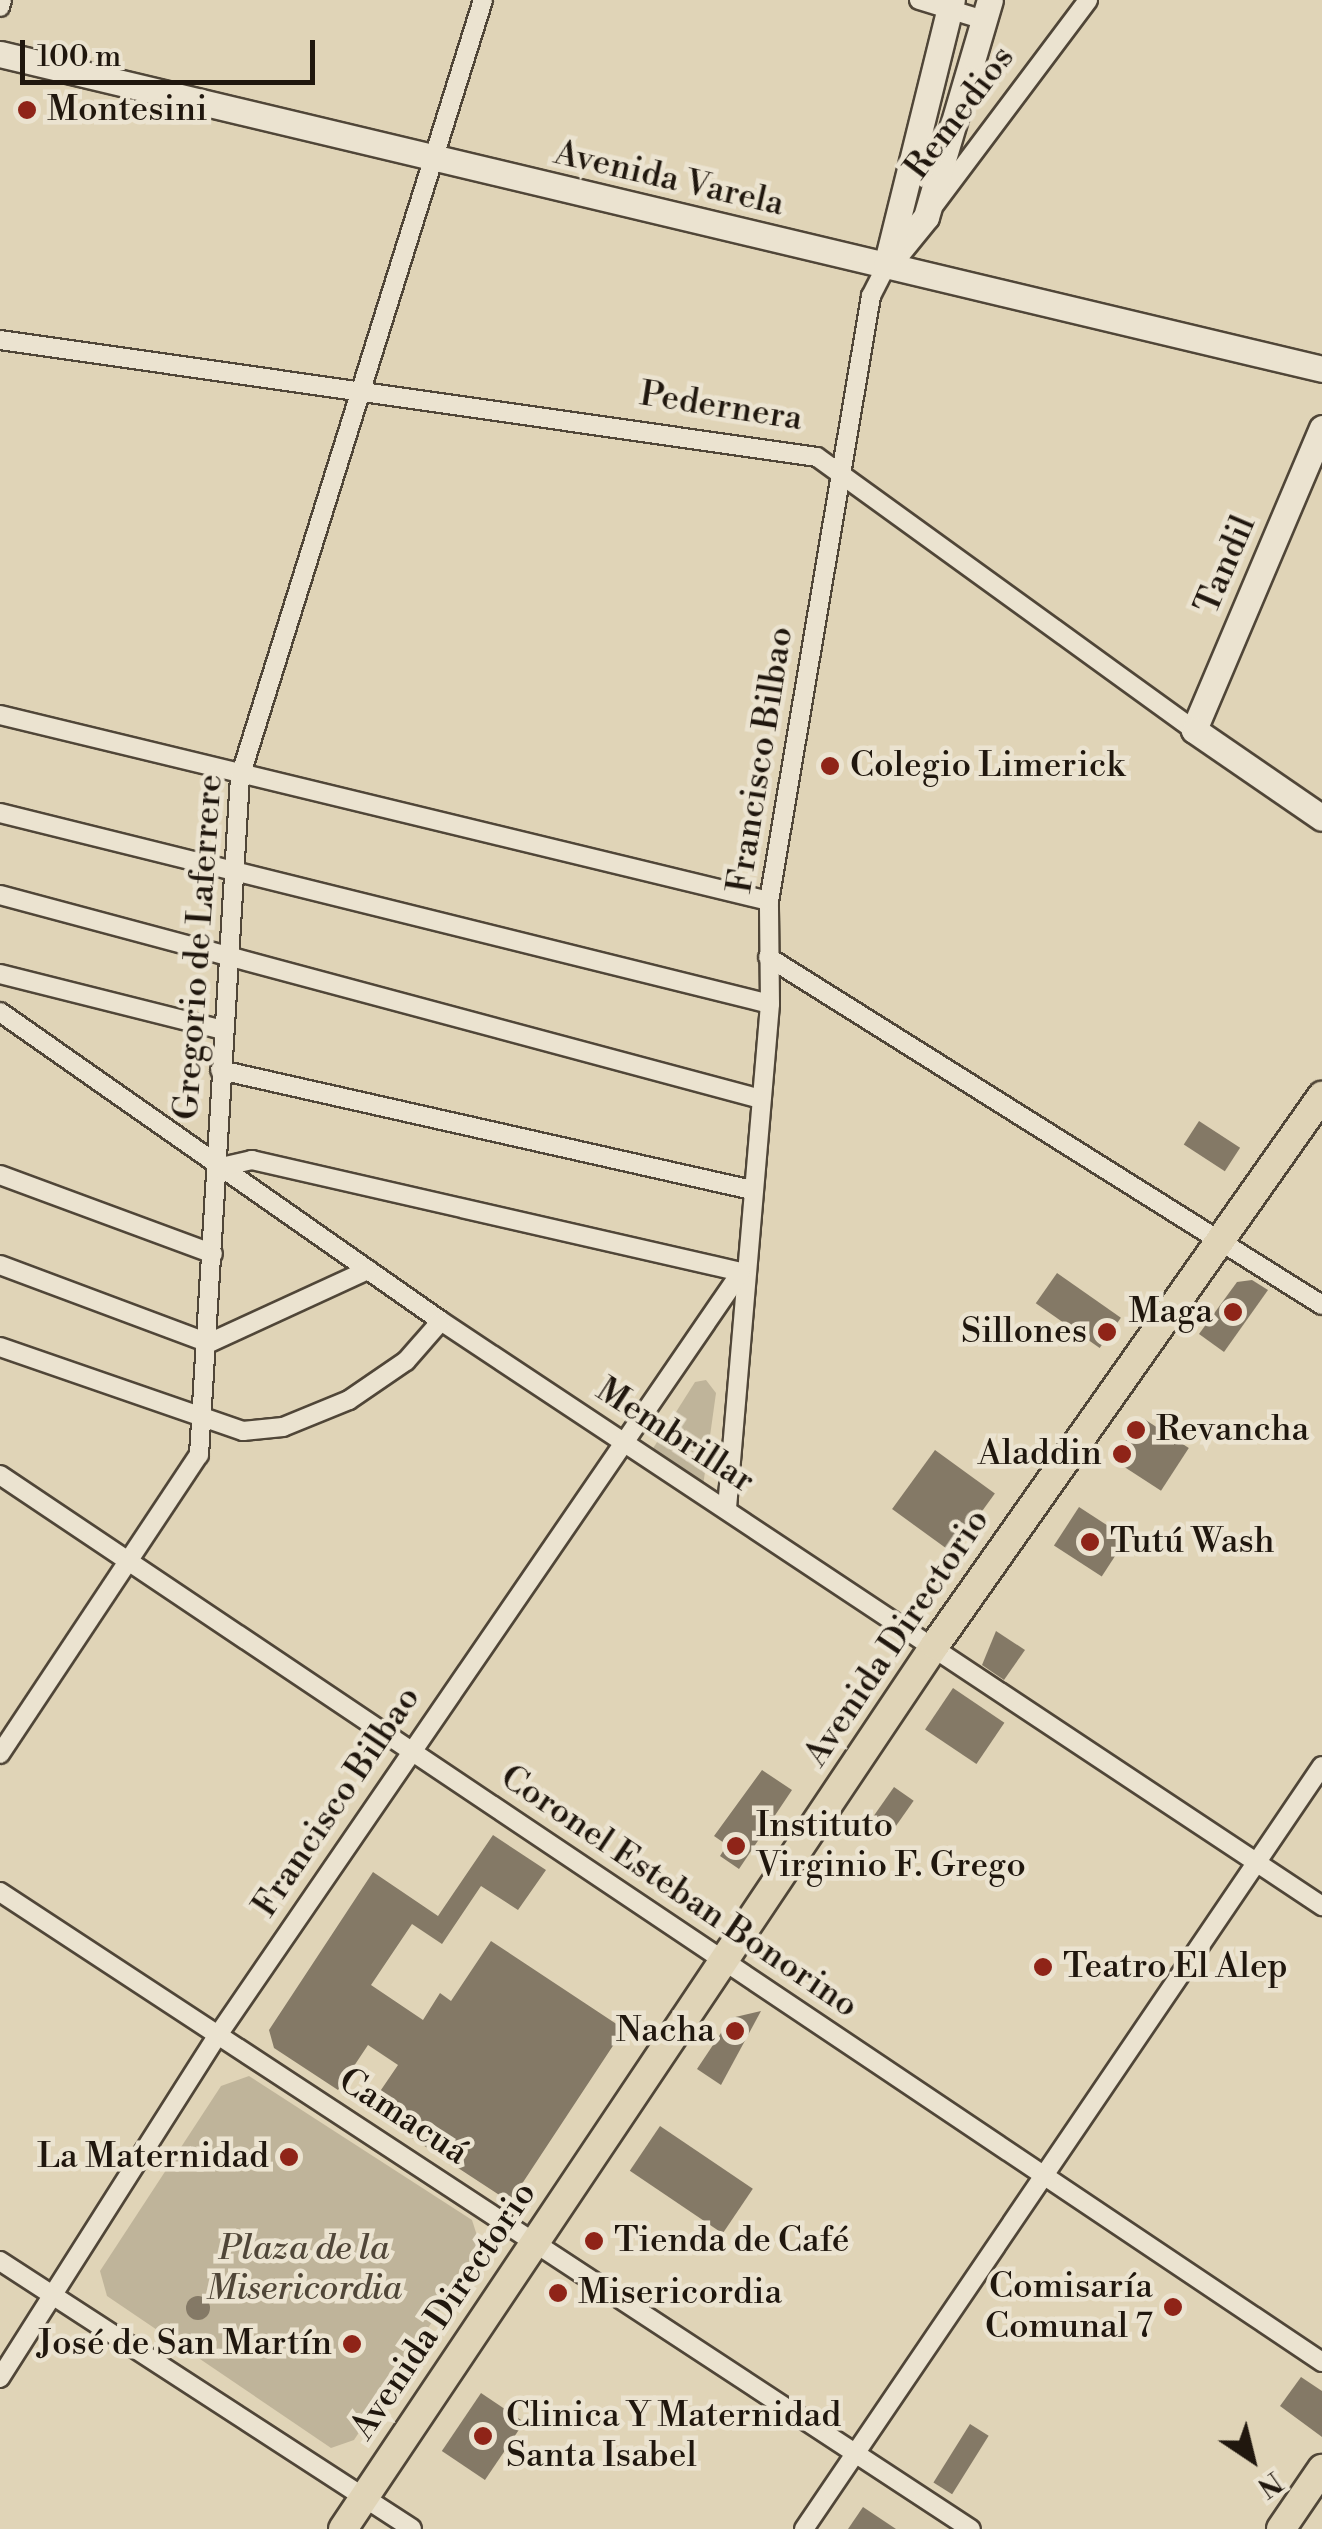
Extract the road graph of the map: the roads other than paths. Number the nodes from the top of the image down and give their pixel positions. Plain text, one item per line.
1 (483, 0) edge
2 (919, 0) edge
3 (1088, 0) edge
4 (950, 4) edge
5 (987, 10) edge
6 (0, 54) edge
7 (436, 160) junction
8 (926, 216) junction
9 (886, 266) junction
10 (0, 340) edge
11 (1322, 369) edge
12 (364, 386) junction
13 (1322, 428) edge
14 (841, 472) junction
15 (0, 715) edge
16 (1194, 730) junction
17 (240, 777) junction
18 (0, 813) edge
19 (1322, 818) edge
20 (232, 872) junction
21 (0, 895) edge
22 (769, 901) junction
23 (768, 957) junction
24 (227, 961) junction
25 (0, 974) edge
26 (770, 1004) junction
27 (0, 1012) edge
28 (223, 1030) junction
29 (220, 1070) junction
30 (1322, 1096) edge
31 (761, 1099) junction
32 (216, 1168) junction
33 (0, 1175) edge
34 (752, 1190) junction
35 (1225, 1236) junction
36 (213, 1254) junction
37 (0, 1265) edge
38 (368, 1270) junction
39 (742, 1272) junction
40 (1322, 1304) edge
41 (440, 1321) junction
42 (208, 1343) junction
43 (0, 1347) edge
44 (203, 1423) junction
45 (624, 1442) junction
46 (0, 1476) edge
47 (727, 1508) junction
48 (127, 1561) junction
49 (935, 1645) junction
50 (410, 1751) junction
51 (0, 1754) edge
52 (1322, 1766) edge
53 (1254, 1862) junction
54 (0, 1892) edge
55 (1322, 1906) edge
56 (724, 1960) junction
57 (218, 2035) junction
58 (1038, 2174) junction
59 (535, 2242) junction
60 (0, 2262) edge
61 (54, 2298) junction
62 (1322, 2362) edge
63 (0, 2378) edge
64 (855, 2452) junction
65 (1322, 2468) edge
66 (364, 2497) junction
67 (343, 2529) edge
68 (412, 2529) edge
69 (804, 2529) edge
70 (970, 2529) edge
71 (1281, 2529) edge

1 - 7 street, Gregorio de Laferrere
2 - 4 street
3 - 8 street, Remedios
4 - 5 street
4 - 9 main road
5 - 8 main road
6 - 7 main road, Avenida Varela
7 - 9 main road, Avenida Varela
7 - 12 street, Gregorio de Laferrere
8 - 9 main road, Remedios
9 - 11 main road, Avenida Varela
9 - 14 street, Francisco Bilbao
10 - 12 street, Pedernera
12 - 14 street, Pedernera
12 - 17 street, Gregorio de Laferrere
13 - 16 main road, Tandil
14 - 16 street, Pedernera
14 - 22 street, Francisco Bilbao
15 - 17 street
16 - 19 main road, Pedernera
17 - 20 street, Gregorio de Laferrere
17 - 22 street
18 - 20 street
20 - 24 street, Gregorio de Laferrere
20 - 26 street
21 - 24 street
22 - 23 street, Francisco Bilbao
23 - 26 street, Francisco Bilbao
23 - 35 street
24 - 28 street, Gregorio de Laferrere
24 - 31 street
25 - 28 street
26 - 31 street, Francisco Bilbao
27 - 32 street, Membrillar
28 - 29 street, Gregorio de Laferrere
29 - 32 street, Gregorio de Laferrere
29 - 34 street
30 - 35 main road, Avenida Directorio
31 - 34 street, Francisco Bilbao
32 - 36 street, Gregorio de Laferrere
32 - 38 street, Membrillar
32 - 39 street
33 - 36 street
34 - 39 street, Francisco Bilbao
35 - 40 street
35 - 49 main road, Avenida Directorio
36 - 42 street, Gregorio de Laferrere
37 - 42 street
38 - 41 street, Membrillar
38 - 42 street
39 - 45 street, Francisco Bilbao
39 - 47 street, Francisco Bilbao
41 - 44 street
41 - 45 street, Membrillar
42 - 44 street, Gregorio de Laferrere
43 - 44 street
44 - 48 street, Gregorio de Laferrere
45 - 47 street, Membrillar
45 - 50 street, Francisco Bilbao
46 - 48 street, Coronel Esteban Bonorino
47 - 49 street, Membrillar
48 - 50 street, Coronel Esteban Bonorino
48 - 51 street, Gregorio de Laferrere
49 - 53 street, Membrillar
49 - 56 main road, Avenida Directorio
50 - 56 street, Coronel Esteban Bonorino
50 - 57 street, Francisco Bilbao
52 - 53 street
53 - 55 street, Membrillar
53 - 58 street
54 - 57 street, Camacuá
56 - 58 street, Coronel Esteban Bonorino
56 - 59 main road, Avenida Directorio
57 - 59 street, Camacuá
57 - 61 street, Francisco Bilbao
58 - 62 street, Coronel Esteban Bonorino
58 - 64 street
59 - 64 street, Camacuá
59 - 66 main road, Avenida Directorio
60 - 61 street
61 - 63 street, Francisco Bilbao
61 - 66 street
64 - 69 street
64 - 70 street, Camacuá
65 - 71 main road
66 - 67 main road, Avenida Directorio
66 - 68 street

